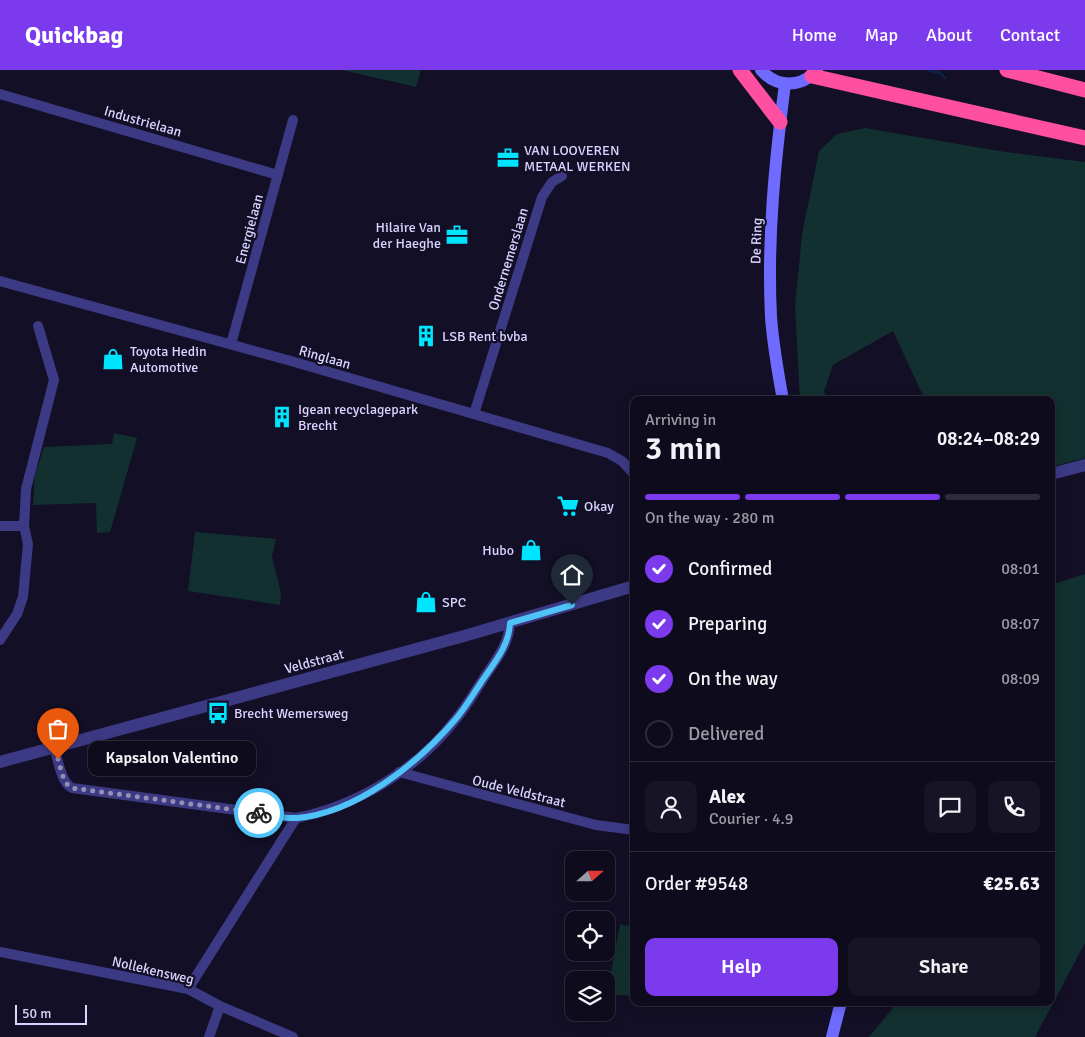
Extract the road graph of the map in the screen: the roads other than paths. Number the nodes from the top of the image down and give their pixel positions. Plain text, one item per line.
1 (740, 70) edge
2 (761, 70) edge
3 (1007, 70) edge
4 (815, 72) edge
5 (785, 84) junction
6 (1085, 90) edge
7 (0, 94) edge
8 (293, 120) dead end
9 (780, 122) junction
10 (1085, 138) edge
11 (278, 175) junction
12 (562, 176) dead end
13 (0, 281) edge
14 (38, 326) dead end
15 (231, 344) junction
16 (782, 396) edge
17 (474, 414) junction
18 (1085, 465) edge
19 (630, 470) edge
20 (1055, 473) edge
21 (0, 526) edge
22 (24, 526) junction
23 (630, 587) edge
24 (510, 623) junction
25 (0, 640) edge
26 (54, 747) junction
27 (0, 762) edge
28 (399, 772) junction
29 (296, 818) junction
30 (630, 829) edge
31 (0, 952) edge
32 (188, 989) junction
33 (220, 1006) junction
34 (840, 1006) edge
35 (209, 1037) edge
36 (292, 1037) edge
37 (832, 1037) edge

1 - 9 highway
2 - 5 main road
3 - 6 highway
4 - 5 main road
4 - 10 highway
5 - 9 main road, De Ring
7 - 11 street, Industrielaan
8 - 11 street, Energielaan
9 - 16 main road, De Ring
11 - 15 street, Energielaan
12 - 17 street, Ondernemerslaan
13 - 15 street, Ringlaan
14 - 22 street
15 - 17 street, Ringlaan
17 - 19 street, Ringlaan
18 - 20 street
21 - 22 street
22 - 25 street
23 - 24 street, Veldstraat
24 - 26 street, Veldstraat
24 - 28 street
26 - 27 street, Veldstraat
26 - 29 street
28 - 29 street
28 - 30 street, Oude Veldstraat
29 - 32 street
31 - 32 street, Nollekensweg
32 - 33 street, Nollekensweg
33 - 35 street
33 - 36 street, Nollekensweg
34 - 37 main road

